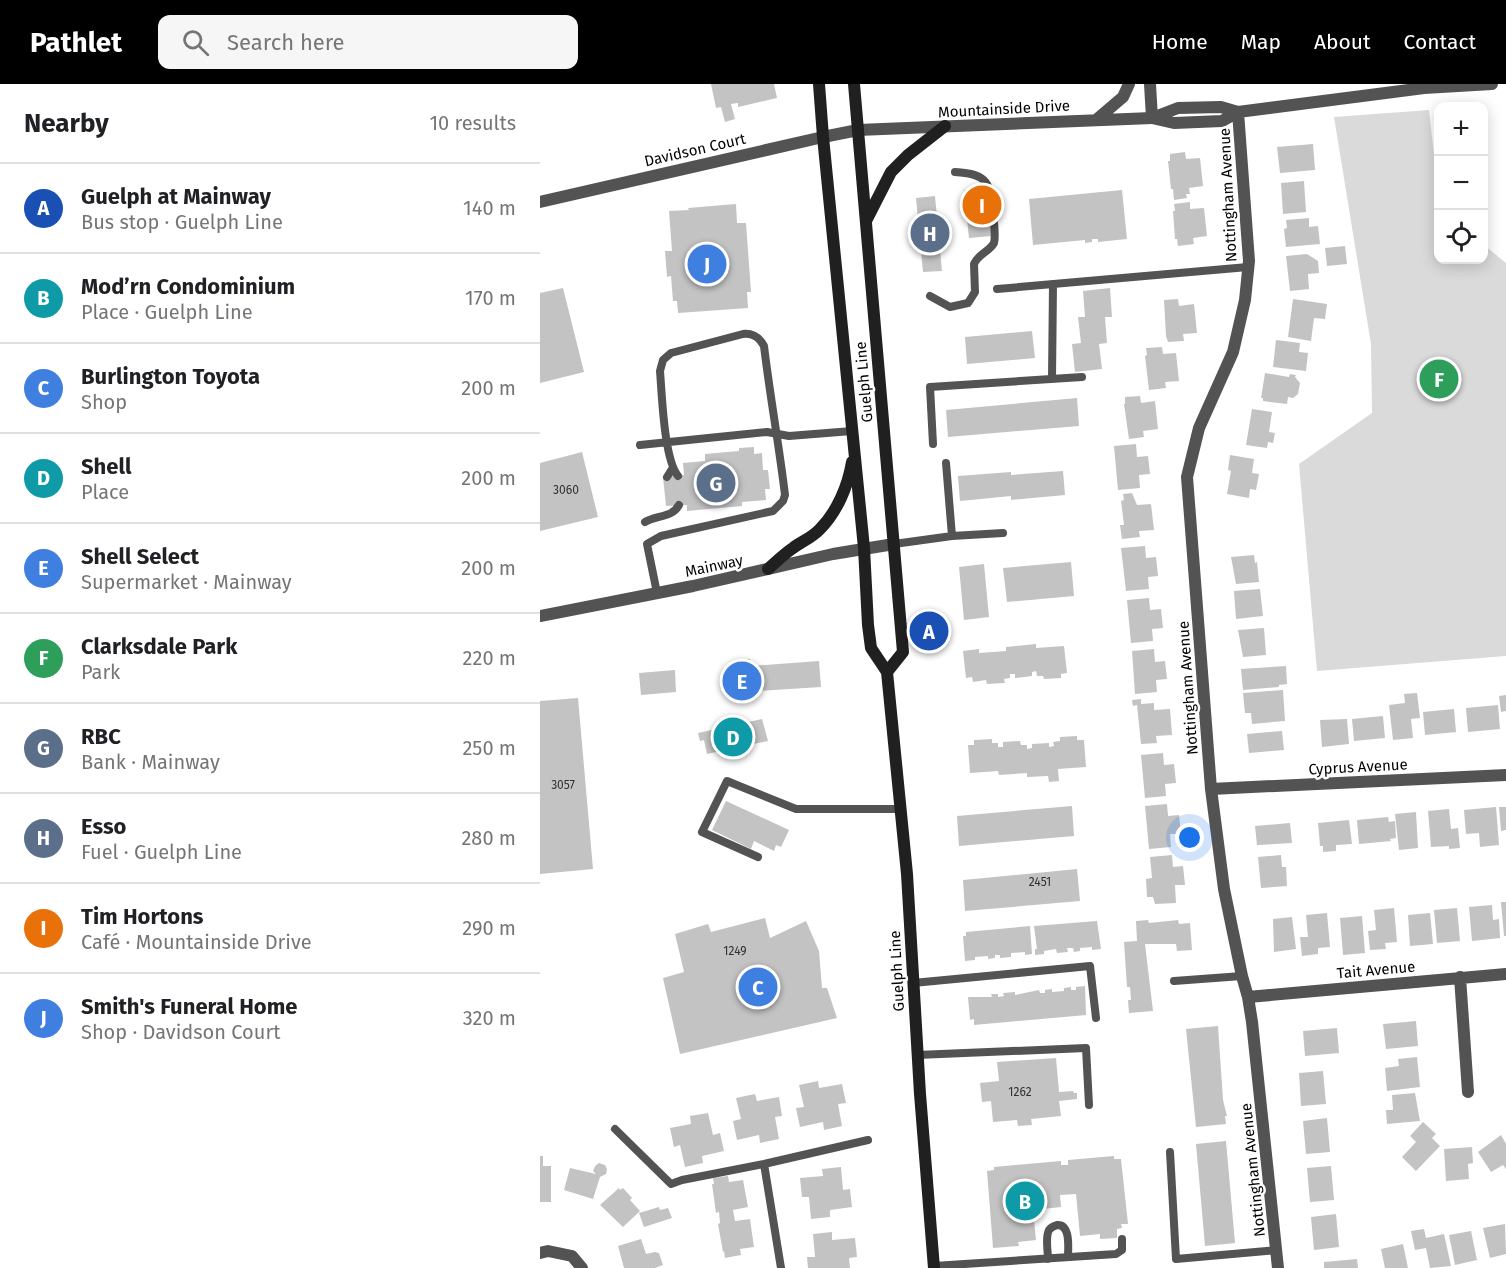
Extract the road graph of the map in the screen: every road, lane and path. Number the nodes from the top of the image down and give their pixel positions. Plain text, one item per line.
1 (819, 84) edge
2 (854, 84) edge
3 (1129, 84) edge
4 (1150, 84) edge
5 (1492, 84) edge
6 (1424, 86) edge
7 (1238, 112) junction
8 (1152, 118) junction
9 (1096, 120) junction
10 (945, 126) junction
11 (858, 130) junction
12 (822, 137) junction
13 (955, 172) dead end
14 (540, 202) edge
15 (865, 222) junction
16 (1248, 267) junction
17 (1053, 284) junction
18 (997, 289) dead end
19 (930, 296) dead end
20 (1082, 377) dead end
21 (1052, 379) junction
22 (778, 434) junction
23 (852, 435) junction
24 (668, 442) junction
25 (933, 444) dead end
26 (640, 446) dead end
27 (946, 463) dead end
28 (666, 477) dead end
29 (675, 508) dead end
30 (645, 522) dead end
31 (1003, 533) dead end
32 (952, 536) junction
33 (894, 544) junction
34 (864, 548) junction
35 (768, 569) junction
36 (657, 593) junction
37 (540, 616) edge
38 (887, 672) junction
39 (1506, 775) edge
40 (1211, 789) junction
41 (900, 809) junction
42 (758, 857) dead end
43 (1506, 974) edge
44 (1242, 976) junction
45 (1460, 977) junction
46 (1174, 981) dead end
47 (913, 983) junction
48 (1248, 997) junction
49 (1096, 1018) dead end
50 (917, 1055) junction
51 (1468, 1092) dead end
52 (1089, 1105) dead end
53 (615, 1129) dead end
54 (868, 1140) dead end
55 (1170, 1152) dead end
56 (764, 1164) junction
57 (1122, 1239) dead end
58 (1276, 1250) junction
59 (540, 1253) edge
60 (1068, 1257) junction
61 (1048, 1259) junction
62 (934, 1267) edge
63 (582, 1268) edge
64 (781, 1268) edge
65 (1278, 1268) edge

1 - 12 main road, Guelph Line
2 - 11 main road, Guelph Line
3 - 9 street
4 - 8 street
5 - 6 street, Mountainside Drive
6 - 7 street, Mountainside Drive
7 - 8 street, Mountainside Drive
7 - 16 street, Nottingham Avenue
8 - 9 street, Mountainside Drive
9 - 10 street, Mountainside Drive
10 - 11 street, Mountainside Drive
10 - 15 main road
11 - 12 street, Davidson Court
11 - 15 main road, Guelph Line
12 - 14 street, Davidson Court
12 - 23 main road, Guelph Line
13 - 19 lane
15 - 33 main road, Guelph Line
16 - 17 lane
16 - 40 street, Nottingham Avenue
17 - 18 lane
17 - 21 lane
20 - 21 lane
21 - 25 lane
22 - 23 lane
22 - 24 lane
22 - 24 lane
22 - 36 lane
23 - 34 main road, Guelph Line
23 - 35 main road
24 - 26 lane
24 - 28 lane
27 - 32 lane
29 - 30 lane
31 - 32 lane
32 - 33 lane
33 - 34 street, Mainway
33 - 38 main road, Guelph Line
34 - 35 street, Mainway
34 - 38 main road, Guelph Line
35 - 36 street, Mainway
36 - 37 street, Mainway
38 - 41 main road, Guelph Line
39 - 40 street, Cyprus Avenue
40 - 44 street, Nottingham Avenue
41 - 42 lane
41 - 47 main road, Guelph Line
43 - 45 street, Tait Avenue
44 - 46 lane
44 - 48 street, Nottingham Avenue
45 - 48 street, Tait Avenue
45 - 51 street
47 - 49 lane
47 - 50 main road, Guelph Line
48 - 58 street, Nottingham Avenue
50 - 52 lane
50 - 62 main road, Guelph Line
53 - 56 lane
54 - 56 lane
55 - 58 lane
56 - 64 lane
57 - 60 lane
58 - 65 street, Nottingham Avenue
59 - 63 street
60 - 61 lane
60 - 61 lane
61 - 62 lane

